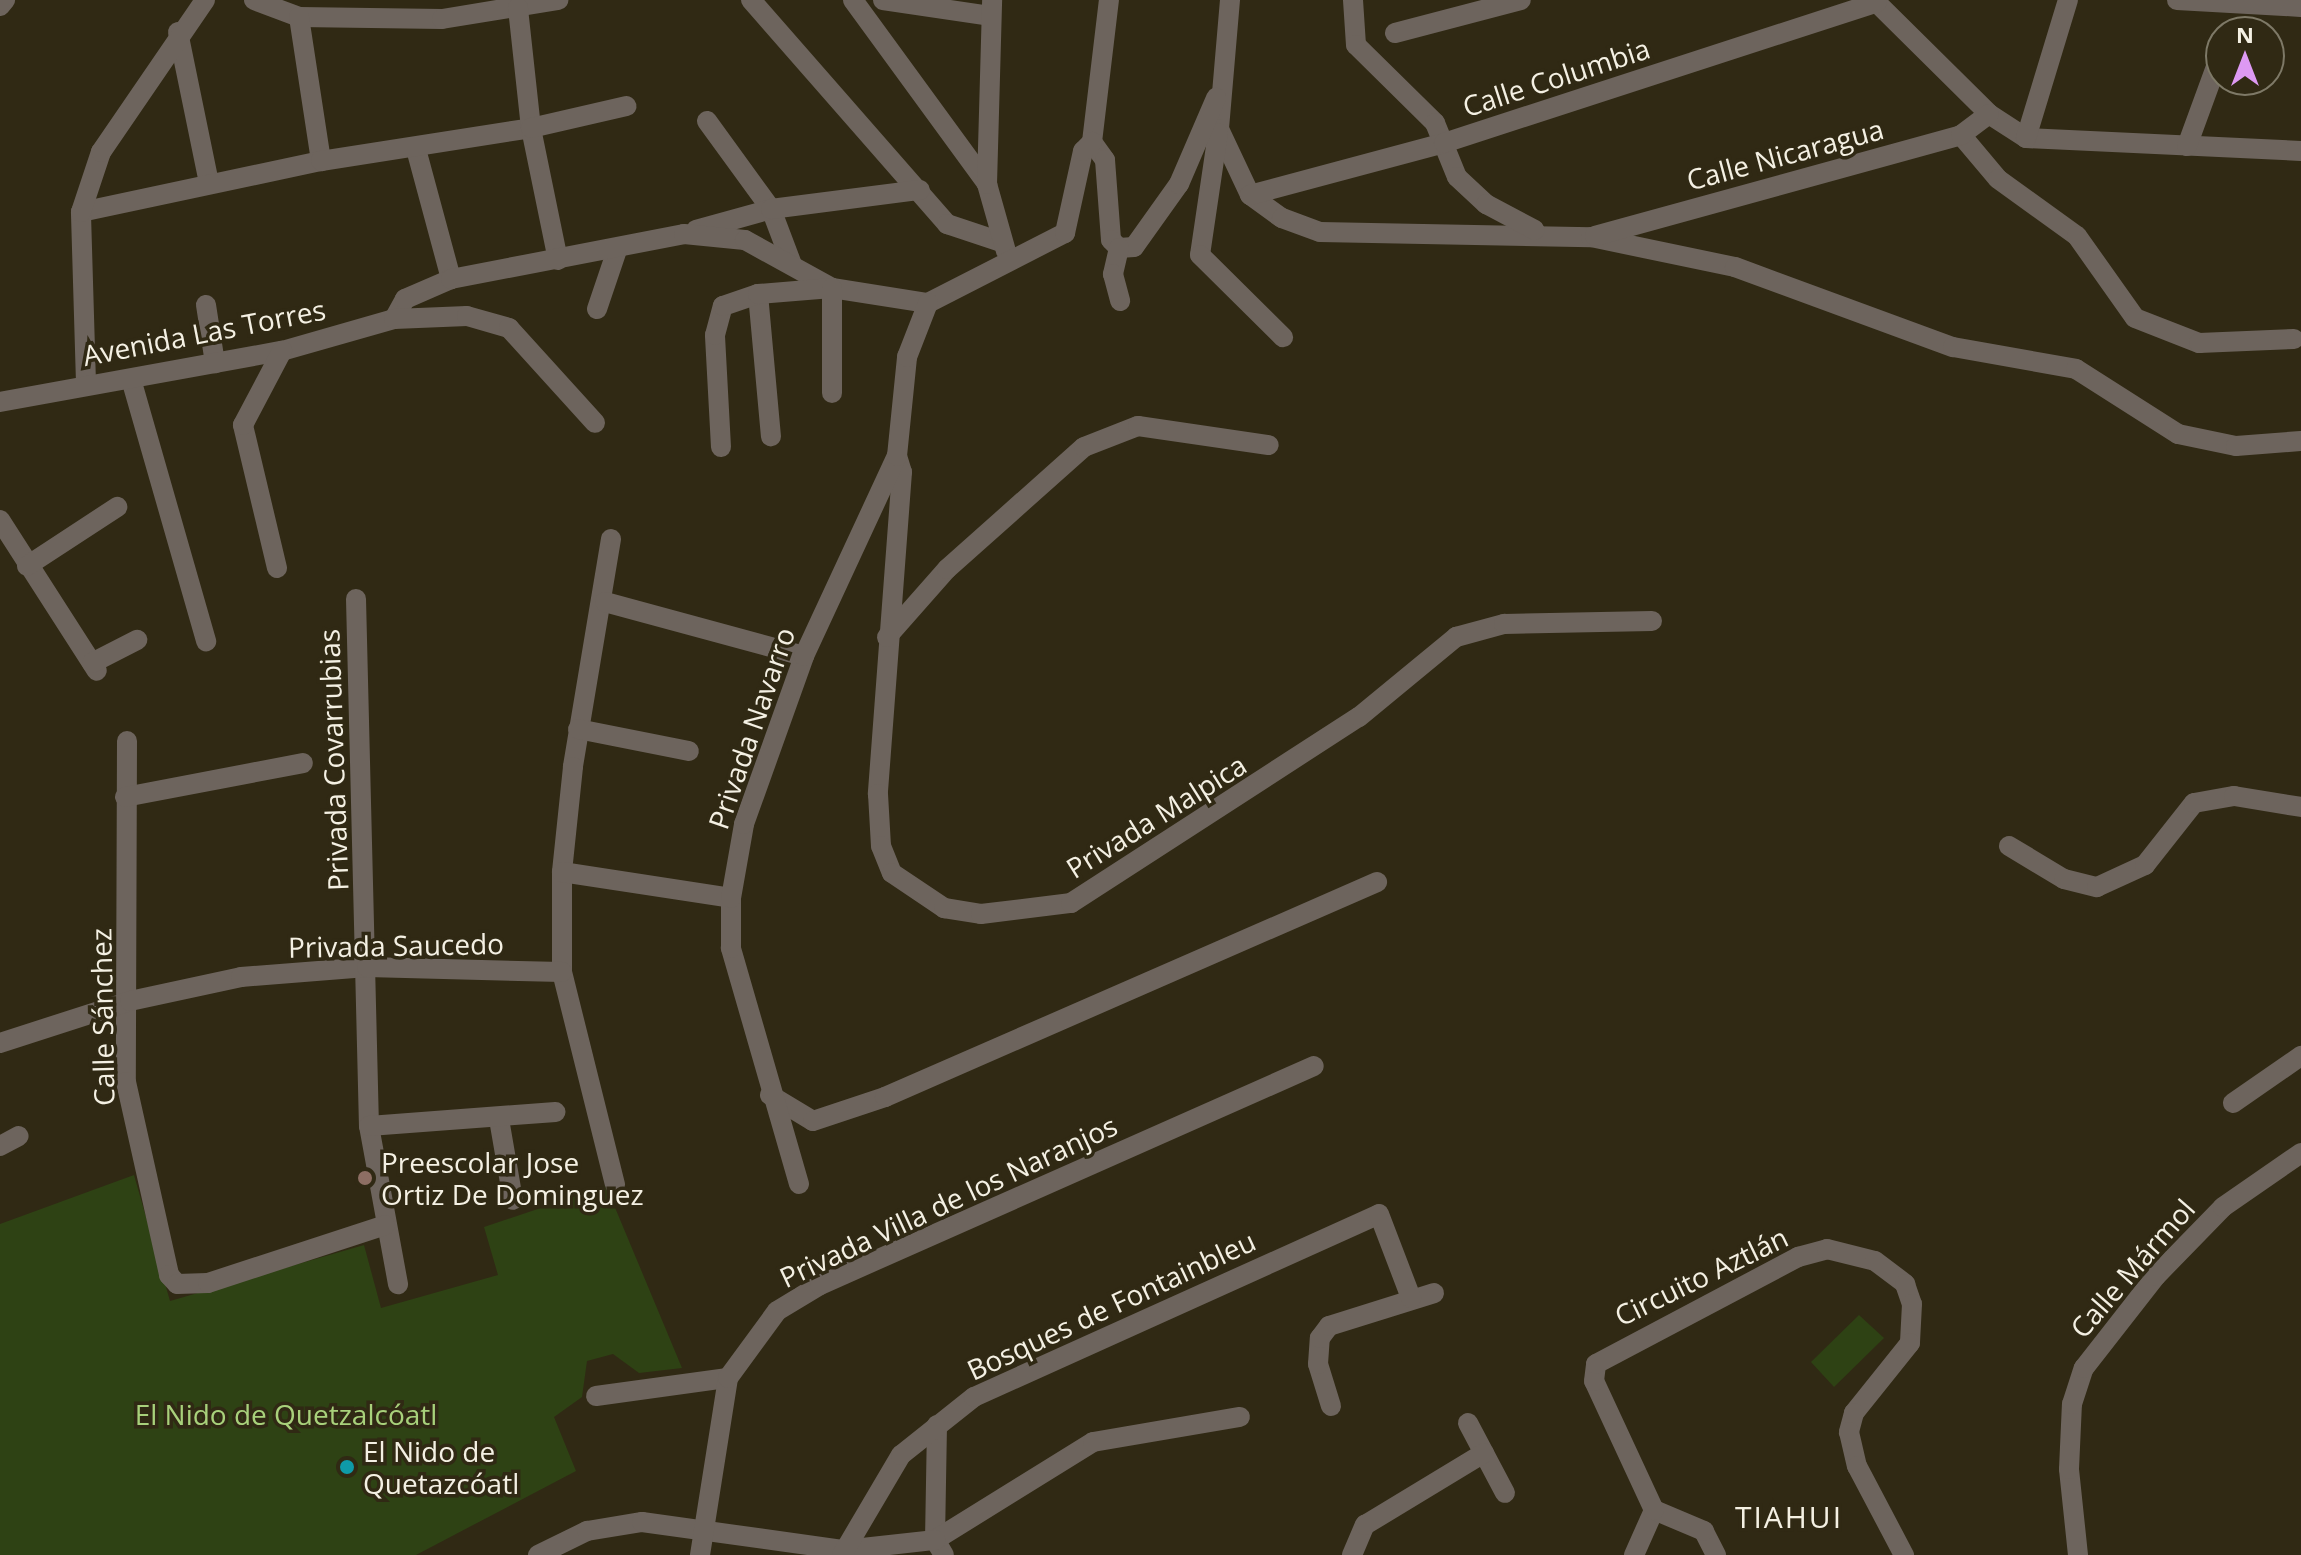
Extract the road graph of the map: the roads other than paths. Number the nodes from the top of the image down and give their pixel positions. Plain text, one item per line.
1 (5, 0) edge
2 (205, 0) edge
3 (254, 0) edge
4 (558, 0) edge
5 (751, 0) edge
6 (853, 0) edge
7 (883, 0) edge
8 (1109, 0) edge
9 (1230, 0) edge
10 (1353, 0) edge
11 (1521, 0) edge
12 (2068, 0) edge
13 (2177, 0) edge
14 (1876, 1) edge
15 (1500, 3) edge
16 (0, 6) edge
17 (2301, 7) edge
18 (518, 8) junction
19 (991, 8) edge
20 (299, 17) junction
21 (178, 32) junction
22 (1395, 33) dead end
23 (2205, 96) edge
24 (1216, 98) junction
25 (627, 106) dead end
26 (1989, 114) junction
27 (707, 121) dead end
28 (531, 128) junction
29 (1219, 129) junction
30 (1961, 135) junction
31 (2026, 138) junction
32 (1092, 142) junction
33 (1444, 143) junction
34 (2187, 146) junction
35 (416, 149) junction
36 (2301, 151) edge
37 (321, 161) junction
38 (209, 183) junction
39 (987, 184) junction
40 (920, 190) junction
41 (1250, 195) junction
42 (771, 209) junction
43 (81, 212) junction
44 (684, 234) junction
45 (1543, 234) junction
46 (1591, 237) junction
47 (1001, 242) junction
48 (618, 247) junction
49 (1119, 248) junction
50 (558, 260) junction
51 (791, 262) junction
52 (1015, 265) junction
53 (451, 279) junction
54 (832, 288) junction
55 (758, 294) junction
56 (1120, 301) dead end
57 (928, 303) junction
58 (206, 305) dead end
59 (597, 309) dead end
60 (394, 319) junction
61 (1283, 337) dead end
62 (2294, 339) dead end
63 (282, 351) junction
64 (215, 363) junction
65 (131, 379) junction
66 (86, 383) junction
67 (832, 393) dead end
68 (0, 402) edge
69 (595, 423) dead end
70 (771, 436) dead end
71 (2301, 441) edge
72 (1269, 445) dead end
73 (721, 447) dead end
74 (897, 456) junction
75 (117, 507) dead end
76 (0, 520) edge
77 (611, 539) dead end
78 (27, 566) junction
79 (277, 568) dead end
80 (356, 599) dead end
81 (605, 602) junction
82 (1652, 621) dead end
83 (887, 637) junction
84 (137, 640) dead end
85 (206, 641) dead end
86 (804, 656) junction
87 (578, 729) junction
88 (127, 741) dead end
89 (689, 751) dead end
90 (303, 763) dead end
91 (125, 797) junction
92 (2301, 807) edge
93 (2009, 846) dead end
94 (562, 872) junction
95 (1377, 882) dead end
96 (731, 898) junction
97 (367, 967) junction
98 (562, 972) junction
99 (130, 1001) junction
100 (0, 1043) edge
101 (2301, 1056) edge
102 (1314, 1066) dead end
103 (768, 1092) junction
104 (2233, 1103) dead end
105 (555, 1112) dead end
106 (499, 1119) junction
107 (369, 1126) junction
108 (19, 1136) dead end
109 (0, 1146) edge
110 (2301, 1153) edge
111 (799, 1184) dead end
112 (615, 1185) dead end
113 (513, 1200) dead end
114 (385, 1225) junction
115 (398, 1284) dead end
116 (1434, 1293) dead end
117 (1411, 1298) junction
118 (728, 1378) junction
119 (596, 1396) dead end
120 (1331, 1406) dead end
121 (1240, 1417) dead end
122 (1468, 1423) dead end
123 (937, 1425) junction
124 (1484, 1453) junction
125 (1505, 1493) dead end
126 (1654, 1510) junction
127 (704, 1528) junction
128 (940, 1547) edge
129 (843, 1553) edge
130 (538, 1555) edge
131 (700, 1555) edge
132 (1352, 1555) edge
133 (1634, 1555) edge
134 (1716, 1555) edge
135 (1904, 1555) edge
136 (2078, 1555) edge

1 - 16 street
2 - 21 street
3 - 20 street
4 - 18 street
5 - 40 street
6 - 39 street
7 - 19 street
8 - 32 street
9 - 24 street
10 - 33 street
11 - 15 street
12 - 31 street
13 - 17 street
14 - 26 street
14 - 33 street, Calle Columbia
15 - 22 street
18 - 20 street
18 - 28 street
19 - 39 street
20 - 37 street
21 - 38 street
21 - 43 street
23 - 34 street
24 - 29 street
24 - 49 street
25 - 28 street
26 - 30 street, Calle Nicaragua
26 - 31 street
27 - 42 street
28 - 35 street
28 - 50 street
29 - 41 street
29 - 61 street
30 - 46 street, Calle Nicaragua
30 - 62 street
31 - 34 street
32 - 49 street
32 - 52 street
33 - 41 street, Calle Columbia
33 - 45 street
34 - 36 street
35 - 37 street
35 - 53 street
37 - 38 street
38 - 43 street
39 - 47 street
40 - 42 street
40 - 47 street
41 - 45 street
42 - 44 street
42 - 51 street
43 - 66 street
44 - 48 street
44 - 51 street
45 - 46 street
46 - 71 street
47 - 52 street
48 - 50 street
48 - 59 street
49 - 56 street
50 - 53 street
51 - 54 street
52 - 57 street
53 - 60 street
54 - 55 street
54 - 57 street
54 - 67 street
55 - 70 street
55 - 73 street
57 - 74 street, Privada Navarro
58 - 64 street
60 - 63 street, Avenida Las Torres
60 - 69 street, Avenida Las Torres
63 - 64 street, Avenida Las Torres
63 - 79 street
64 - 65 street, Avenida Las Torres
65 - 66 street, Avenida Las Torres
65 - 85 street
66 - 68 street, Avenida Las Torres
72 - 83 street
74 - 83 street, Privada Malpica
74 - 86 street, Privada Navarro
75 - 78 street
76 - 78 street
77 - 81 street
78 - 84 street
80 - 97 street, Privada Covarrubias
81 - 86 street
81 - 87 street
82 - 83 street, Privada Malpica
86 - 96 street, Privada Navarro
87 - 89 street
87 - 94 street
88 - 91 street, Calle Sánchez
90 - 91 street
91 - 99 street, Calle Sánchez
92 - 93 street
94 - 96 street
94 - 98 street
95 - 103 street
96 - 103 street, Privada Navarro
97 - 98 street, Privada Saucedo
97 - 99 street, Privada Saucedo
97 - 107 street, Privada Covarrubias
98 - 112 street
99 - 100 street, Privada Saucedo
99 - 114 street, Calle Sánchez
101 - 104 street
102 - 118 street, Privada Villa de los Naranjos
103 - 111 street, Privada Navarro
105 - 106 street
106 - 107 street
106 - 113 street
107 - 114 street, Privada Covarrubias
108 - 109 street
110 - 136 street, Calle Mármol
114 - 115 street, Privada Covarrubias
116 - 117 street
117 - 120 street
117 - 123 street, Bosques de Fontainbleu
118 - 119 street
118 - 127 street, Privada Villa de los Naranjos
121 - 128 street
122 - 124 street
123 - 128 street
123 - 129 street, Bosques de Fontainbleu
124 - 125 street
124 - 132 street
126 - 133 street
126 - 134 street
126 - 135 street, Circuito Aztlán
127 - 129 street
127 - 130 street
127 - 131 street, Privada Villa de los Naranjos
128 - 129 street

